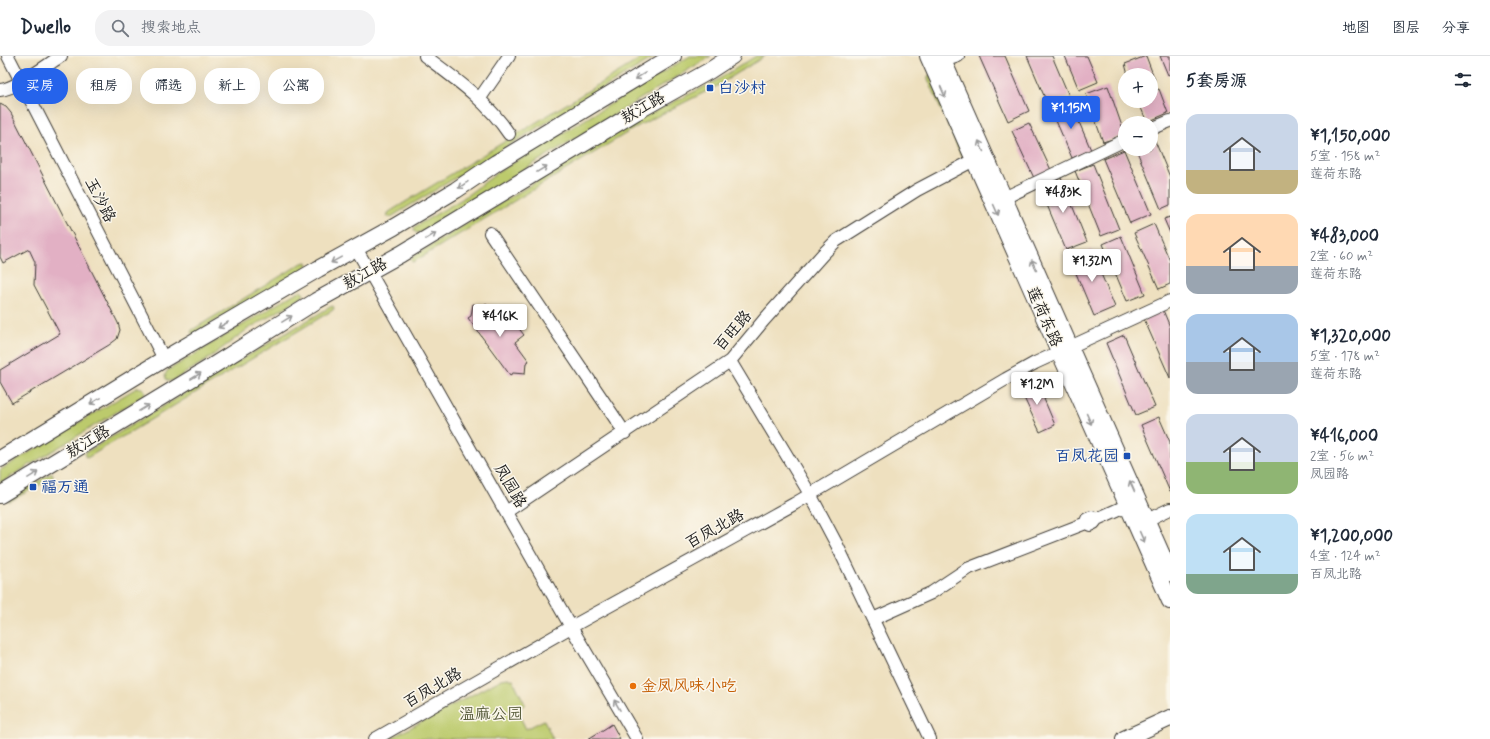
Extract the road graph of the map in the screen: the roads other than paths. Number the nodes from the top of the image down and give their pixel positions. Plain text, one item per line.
1 (8, 56) edge
2 (61, 56) edge
3 (425, 56) edge
4 (509, 56) edge
5 (674, 56) edge
6 (732, 56) edge
7 (928, 56) edge
8 (947, 58) edge
9 (14, 68) edge
10 (43, 68) edge
11 (12, 87) edge
12 (0, 90) edge
13 (480, 98) junction
14 (32, 104) edge
15 (1170, 121) edge
16 (1158, 126) edge
17 (509, 134) dead end
18 (1118, 143) edge
19 (974, 160) junction
20 (1004, 198) junction
21 (401, 223) junction
22 (490, 233) dead end
23 (415, 245) junction
24 (356, 248) junction
25 (369, 271) junction
26 (303, 278) junction
27 (316, 301) junction
28 (1170, 302) edge
29 (1065, 350) junction
30 (164, 359) junction
31 (730, 362) junction
32 (625, 433) junction
33 (0, 459) edge
34 (810, 494) junction
35 (0, 495) edge
36 (1128, 505) junction
37 (1170, 509) edge
38 (506, 512) junction
39 (1147, 520) junction
40 (1170, 573) edge
41 (1170, 601) edge
42 (873, 619) junction
43 (571, 627) junction
44 (1170, 718) edge
45 (375, 739) edge
46 (637, 739) edge
47 (930, 739) edge
48 (1124, 739) edge

1 - 9 street, 玉沙路
2 - 10 street
3 - 13 street
4 - 13 street
5 -> 21 main road, 敖江路
23 -> 6 main road, 敖江路
7 -> 19 main road, 莲荷东路
20 -> 8 main road, 莲荷东路
11 - 12 street
13 - 17 street
14 - 30 street, 玉沙路
15 - 16 street
18 - 20 street
19 -> 29 main road, 莲荷东路
19 - 31 street, 百旺路
29 -> 20 main road, 莲荷东路
21 - 23 main road
21 - 24 main road, 敖江路
22 - 32 street
23 - 25 main road, 敖江路
24 - 25 street, 凤园路
24 -> 26 main road, 敖江路
25 - 27 main road, 敖江路
25 - 38 street, 凤园路
26 - 27 main road
26 -> 30 main road, 敖江路
35 -> 27 main road, 敖江路
28 - 29 street, 百凤北路
29 - 34 street, 百凤北路
29 -> 36 main road, 莲荷东路
39 -> 29 main road, 莲荷东路
30 -> 33 main road, 敖江路
31 - 32 street, 百旺路
31 - 34 street
32 - 38 street, 百旺路
34 - 42 street
34 - 43 street, 百凤北路
36 -> 41 main road, 莲荷东路
36 - 42 street
37 - 39 street
38 - 43 street, 凤园路
39 - 40 main road, 莲荷东路
42 - 47 street
43 - 45 street, 百凤北路
46 -> 43 street, 凤园路
44 - 48 main road

